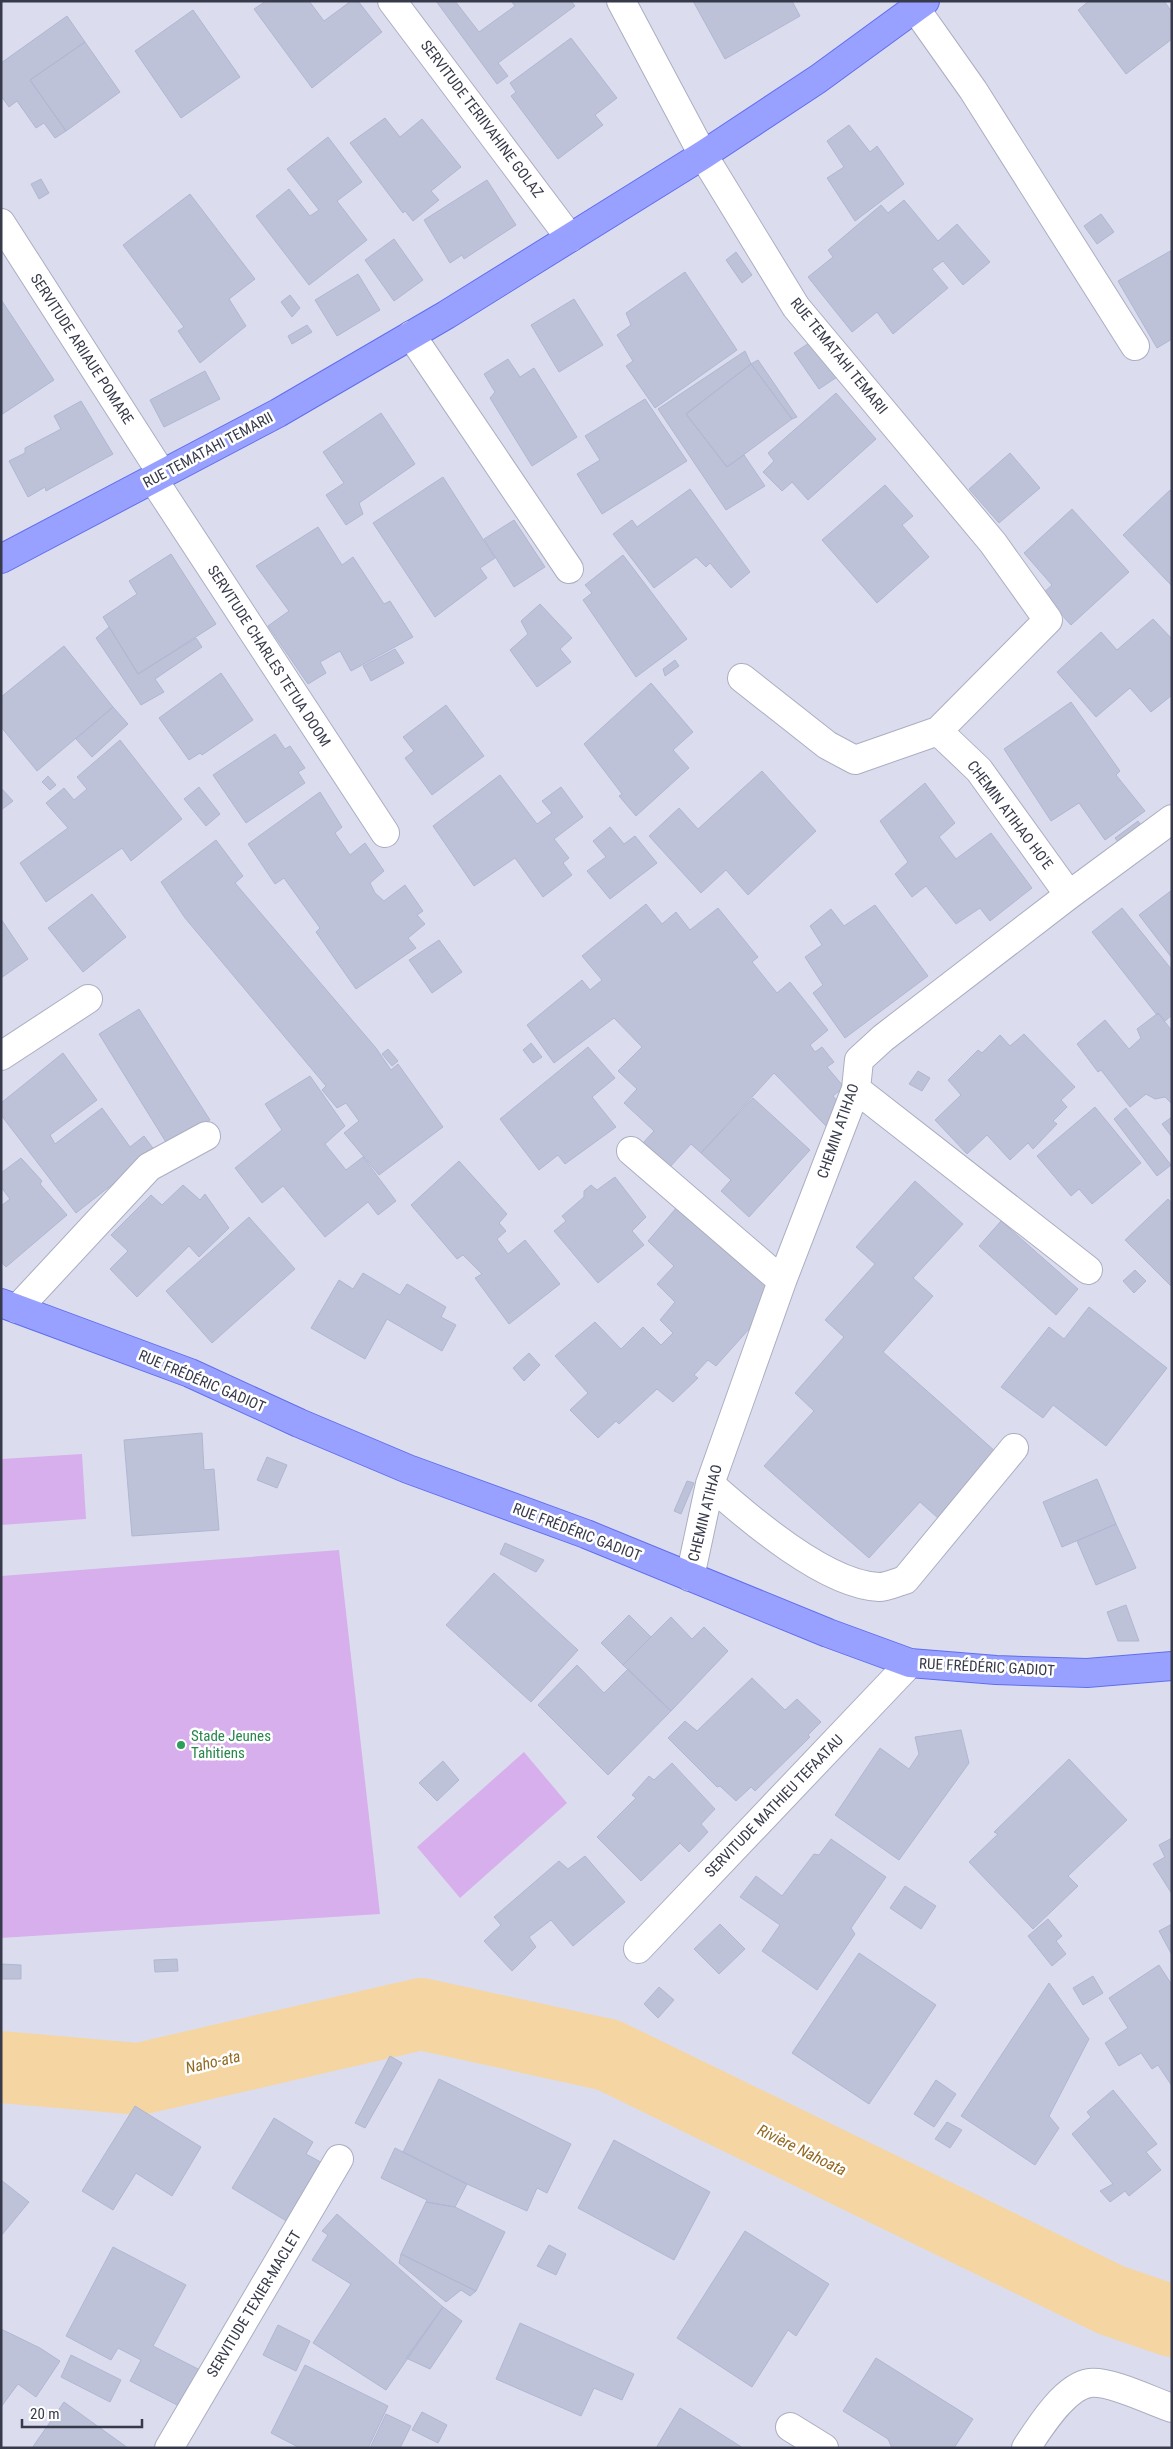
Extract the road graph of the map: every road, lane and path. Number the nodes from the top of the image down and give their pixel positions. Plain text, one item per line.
1 (392, 1) edge
2 (620, 1) edge
3 (920, 5) edge
4 (703, 155) junction
5 (1, 223) edge
6 (570, 238) junction
7 (411, 335) junction
8 (1135, 346) dead end
9 (158, 477) junction
10 (1, 559) edge
11 (569, 569) dead end
12 (742, 678) dead end
13 (938, 731) junction
14 (1172, 819) edge
15 (385, 833) dead end
16 (1069, 894) junction
17 (88, 999) dead end
18 (1, 1056) edge
19 (856, 1089) junction
20 (206, 1136) dead end
21 (630, 1150) dead end
22 (1088, 1270) dead end
23 (782, 1281) junction
24 (9, 1306) edge
25 (1014, 1448) dead end
26 (710, 1484) junction
27 (690, 1577) junction
28 (910, 1663) junction
29 (1172, 1666) edge
30 (638, 1949) dead end
31 (339, 2159) dead end
32 (1172, 2408) edge
33 (790, 2427) dead end
34 (169, 2448) edge
35 (824, 2448) edge
36 (1026, 2448) edge

1 - 6 street, SERVITUDE TERIIVAHINE GOLAZ
2 - 4 street
3 - 4 main road, RUE TEMATAHI TEMARII
3 - 8 street, RUE TEMATAHI TEMARII
4 - 6 main road, RUE TEMATAHI TEMARII
4 - 13 street, RUE TEMATAHI TEMARII
5 - 9 street, SERVITUDE ARIIAUE POMARE
6 - 7 main road, RUE TEMATAHI TEMARII
7 - 9 main road, RUE TEMATAHI TEMARII
7 - 11 street
9 - 10 main road, RUE TEMATAHI TEMARII
9 - 15 street, SERVITUDE CHARLES TETUA DOOM
12 - 13 street
13 - 16 street, CHEMIN ATIHAO HO'E
14 - 16 street, CHEMIN ATIHAO
16 - 19 street, CHEMIN ATIHAO
17 - 18 street
19 - 22 street
19 - 23 street, CHEMIN ATIHAO
20 - 24 street
21 - 23 street
23 - 26 street, CHEMIN ATIHAO
24 - 27 main road, RUE FRÉDÉRIC GADIOT
25 - 26 street
26 - 27 street, CHEMIN ATIHAO
27 - 28 main road, RUE FRÉDÉRIC GADIOT
28 - 29 main road, RUE FRÉDÉRIC GADIOT
28 - 30 street, SERVITUDE MATHIEU TEFAATAU
31 - 34 street, SERVITUDE TEXIER-MACLET
32 - 36 street
33 - 35 street

